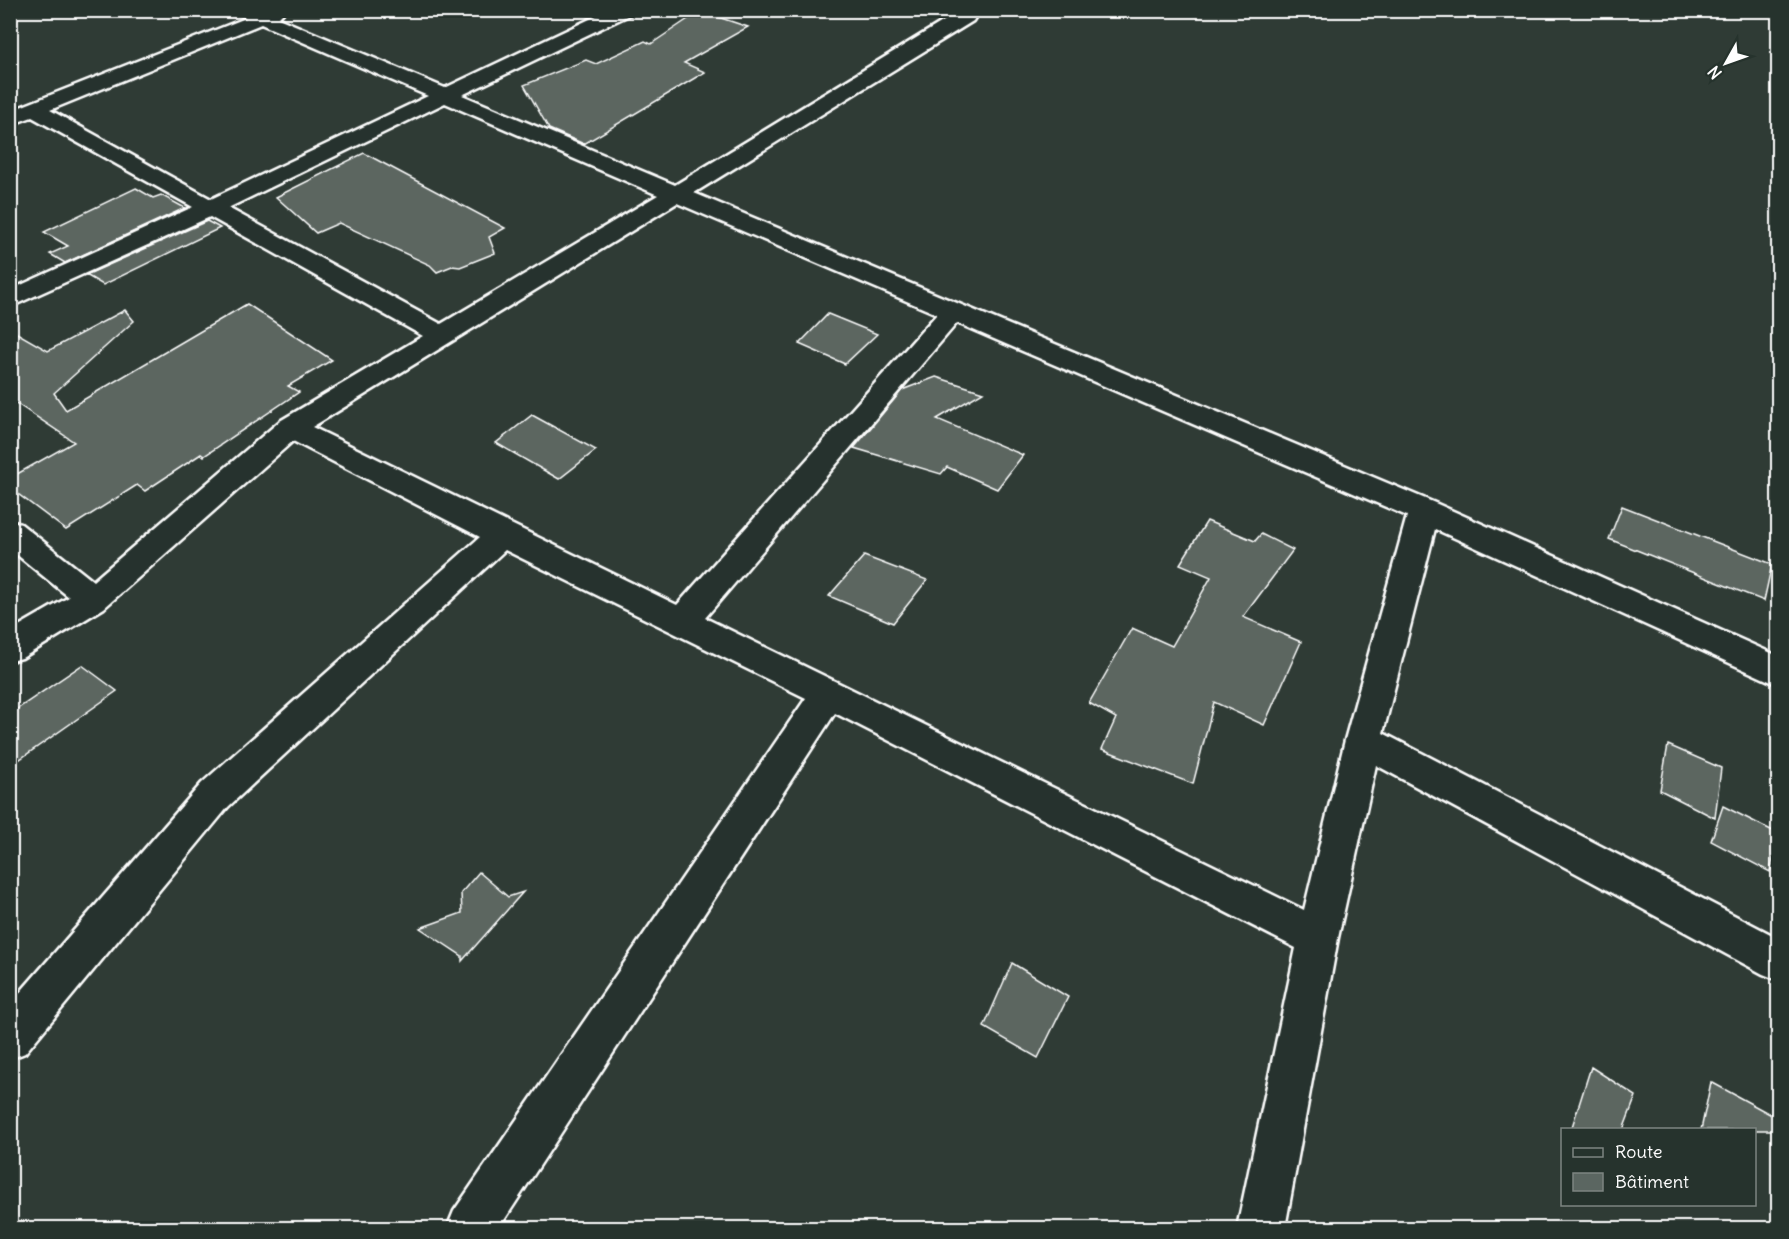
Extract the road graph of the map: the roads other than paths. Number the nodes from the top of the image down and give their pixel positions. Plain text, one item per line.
1 (282, 10) edge
2 (625, 10) edge
3 (971, 10) edge
4 (253, 15) edge
5 (447, 95) junction
6 (34, 110) junction
7 (10, 119) edge
8 (675, 194) junction
9 (212, 207) junction
10 (10, 300) edge
11 (952, 313) junction
12 (443, 336) junction
13 (290, 428) junction
14 (1424, 511) junction
15 (10, 532) edge
16 (502, 535) junction
17 (93, 599) junction
18 (682, 622) junction
19 (10, 648) edge
20 (1779, 671) edge
21 (829, 693) junction
22 (1363, 740) junction
23 (1318, 938) junction
24 (1779, 960) edge
25 (10, 1038) edge
26 (471, 1228) edge
27 (1261, 1228) edge

1 - 4 street
2 - 5 street
3 - 8 street
4 - 5 street
4 - 6 street
5 - 8 street
5 - 9 street
6 - 7 street
6 - 9 street
8 - 11 street
8 - 12 street
9 - 10 street
9 - 12 street
11 - 14 street
11 - 18 street
12 - 13 street
13 - 16 street
13 - 17 street
14 - 20 street
14 - 22 street
15 - 17 street
16 - 18 street
16 - 25 street
17 - 19 street
18 - 21 street
21 - 23 street
21 - 26 street
22 - 23 street
22 - 24 street
23 - 27 street

